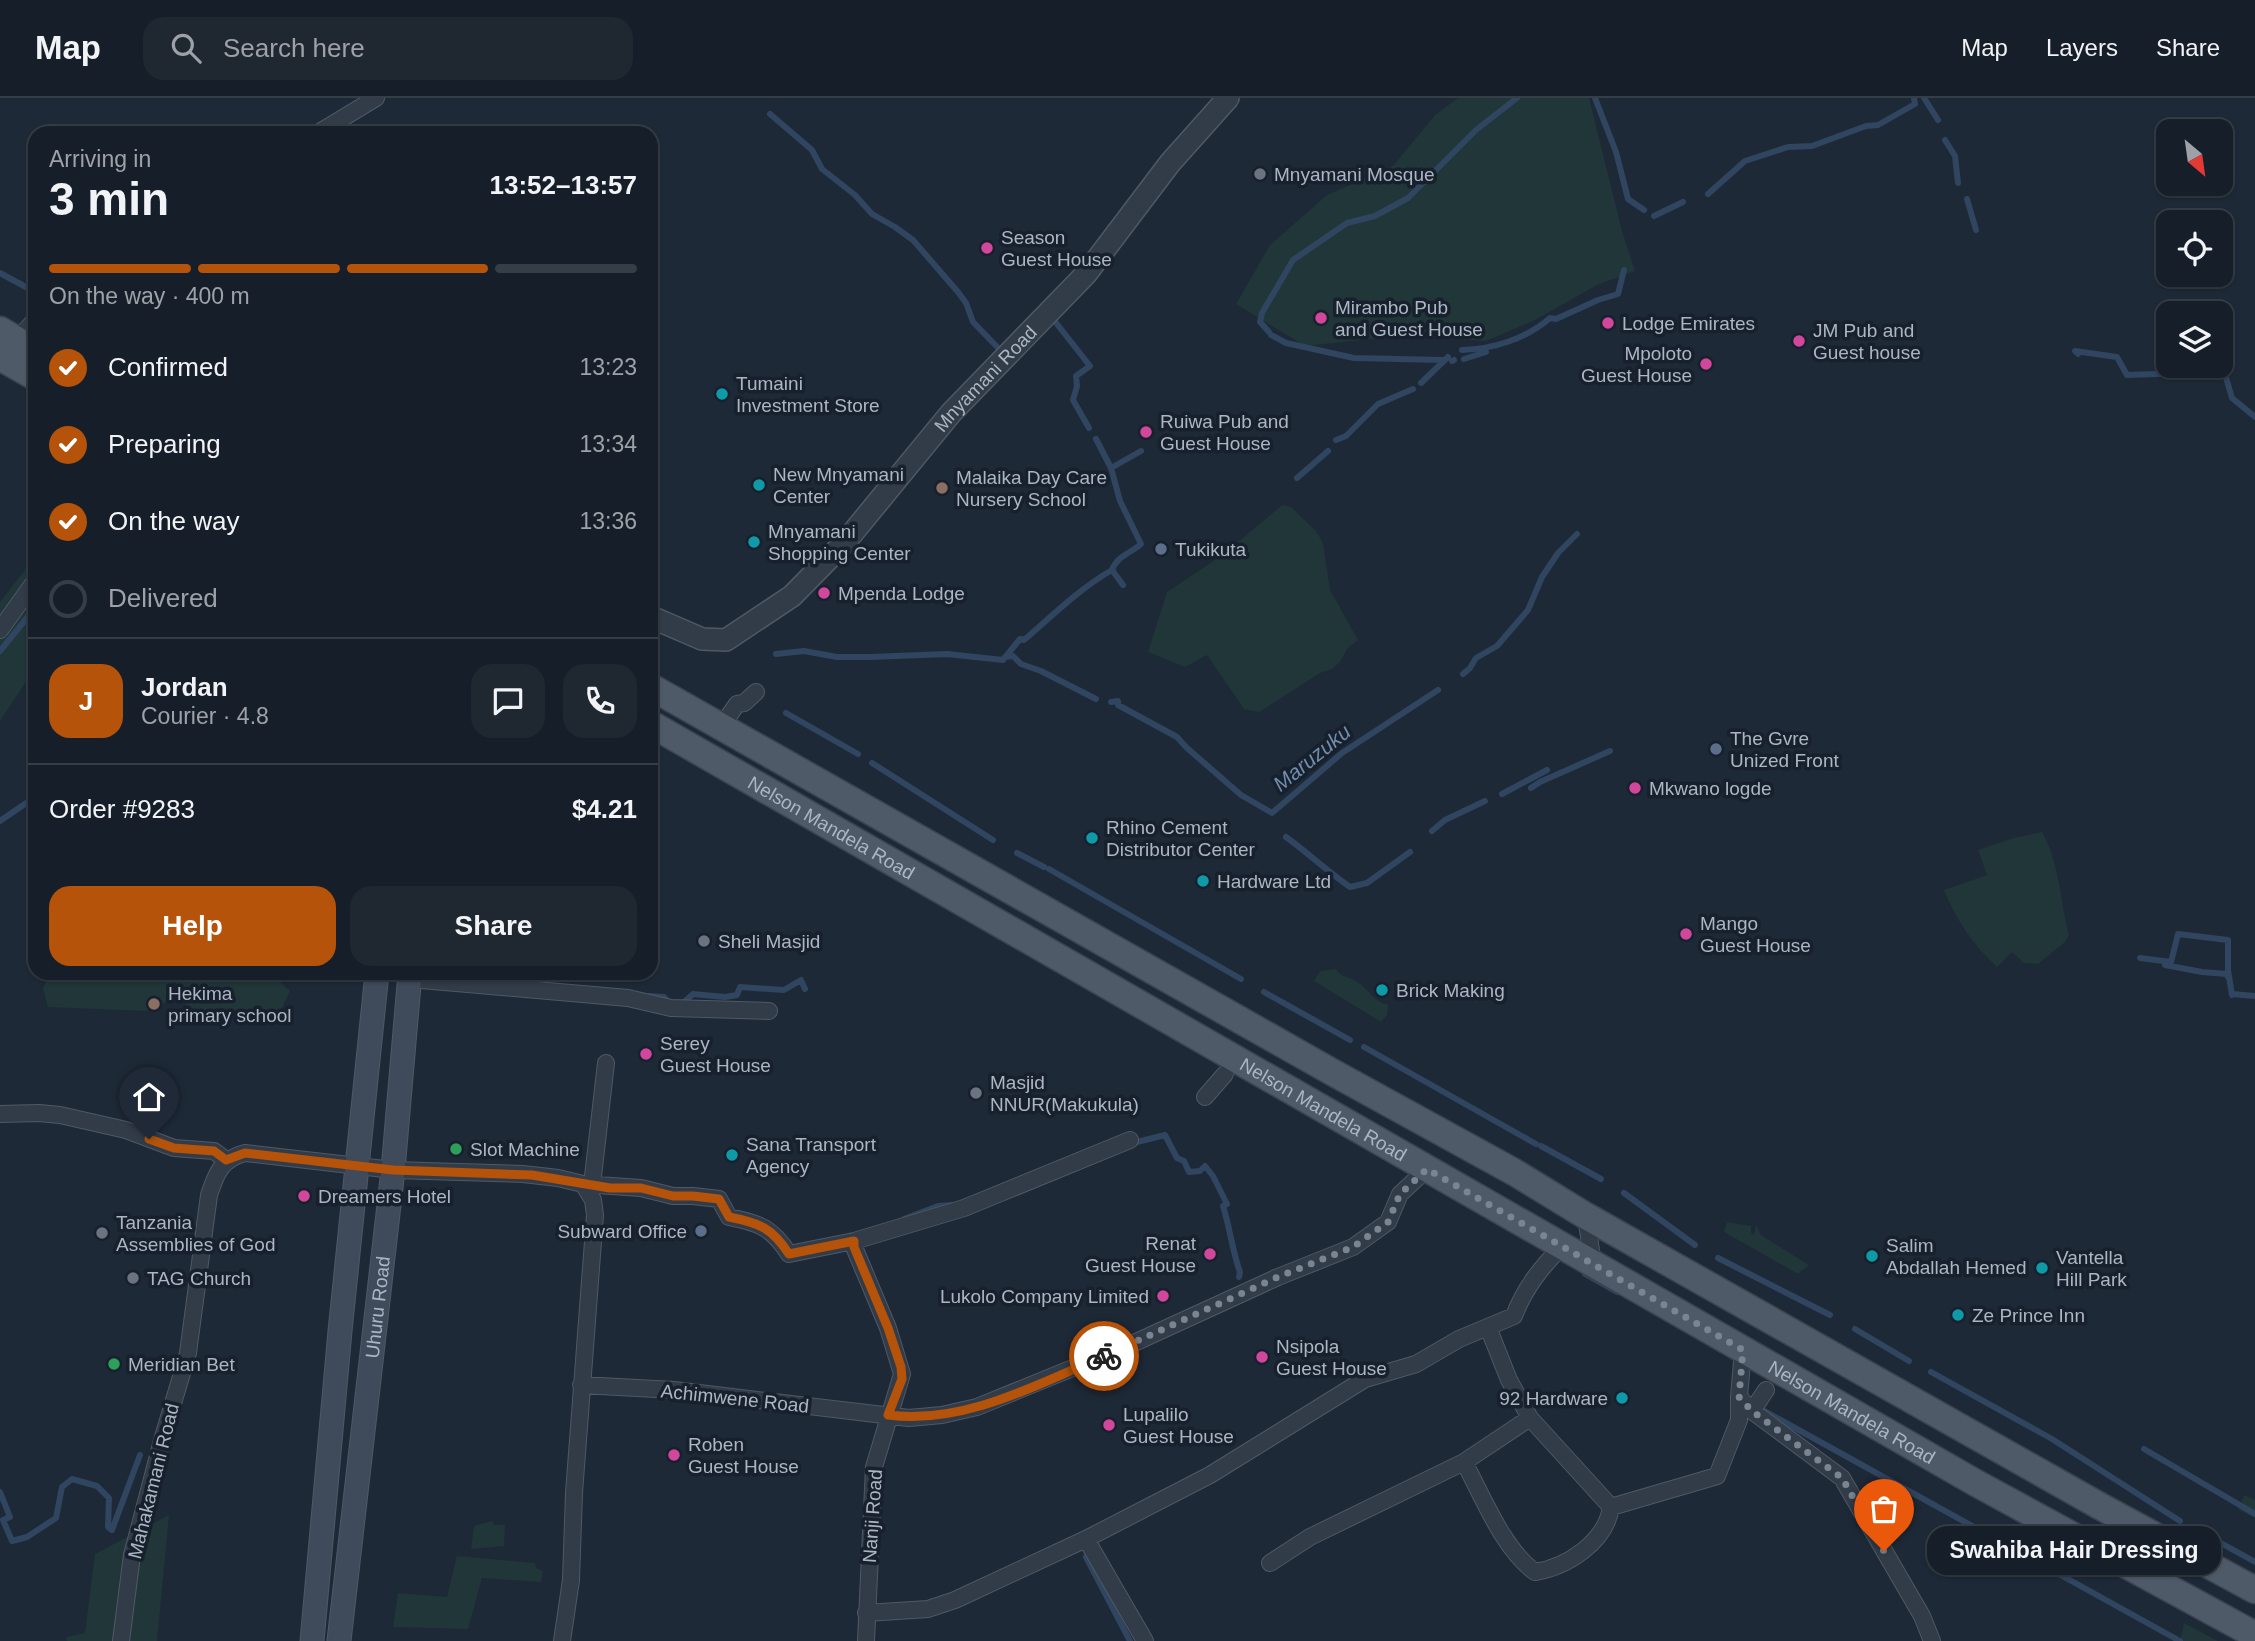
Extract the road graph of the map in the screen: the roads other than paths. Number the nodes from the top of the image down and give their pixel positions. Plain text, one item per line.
1 (376, 98) edge
2 (1227, 98) edge
3 (330, 126) edge
4 (28, 328) edge
5 (10, 347) edge
6 (28, 369) edge
7 (28, 591) edge
8 (658, 620) edge
9 (0, 630) edge
10 (658, 691) edge
11 (756, 692) dead end
12 (721, 727) junction
13 (658, 728) edge
14 (376, 980) edge
15 (410, 980) edge
16 (450, 980) edge
17 (769, 1011) dead end
18 (606, 1063) dead end
19 (1225, 1074) dead end
20 (1205, 1097) dead end
21 (0, 1114) edge
22 (1130, 1140) dead end
23 (226, 1160) junction
24 (357, 1167) junction
25 (1427, 1169) junction
26 (393, 1170) junction
27 (587, 1185) junction
28 (1587, 1216) junction
29 (854, 1241) junction
30 (1562, 1246) junction
31 (1593, 1264) junction
32 (1488, 1327) junction
33 (1743, 1350) junction
34 (582, 1385) junction
35 (1766, 1390) dead end
36 (1739, 1397) junction
37 (1752, 1411) junction
38 (888, 1415) junction
39 (1530, 1418) junction
40 (1464, 1462) junction
41 (1611, 1507) junction
42 (1086, 1539) junction
43 (1270, 1563) dead end
44 (2255, 1590) edge
45 (866, 1613) junction
46 (2255, 1635) edge
47 (121, 1641) edge
48 (312, 1641) edge
49 (340, 1641) edge
50 (562, 1641) edge
51 (866, 1641) edge
52 (1145, 1641) edge
53 (1932, 1641) edge

1 - 3 street
2 - 8 street, Mnyamani Road
4 - 5 street
5 - 6 main road
7 - 9 street
10 - 12 main road, Nelson Mandela Road
11 - 12 street
12 - 28 main road, Nelson Mandela Road
13 - 25 main road, Nelson Mandela Road
14 - 24 main road, Uhuru Road
15 - 26 main road, Uhuru Road
16 - 17 street
18 - 27 street
19 - 20 street
21 - 23 street
22 - 29 street
23 - 24 street
23 - 47 street, Mahakamani Road
24 - 26 street
24 - 48 main road, Uhuru Road
25 - 30 main road, Nelson Mandela Road
25 - 38 street
26 - 27 street
26 - 49 main road, Uhuru Road
27 - 29 street
27 - 34 street
28 - 31 street
28 - 44 main road, Nelson Mandela Road
29 - 38 street, Nanji Road
30 - 31 main road, Nelson Mandela Road
30 - 32 street
31 - 33 main road, Nelson Mandela Road
32 - 39 street
32 - 42 street
33 - 36 street
33 - 46 main road, Nelson Mandela Road
34 - 38 street, Achimwene Road
34 - 50 street
35 - 37 street
36 - 37 street
36 - 41 street
37 - 53 street
38 - 45 street, Nanji Road
39 - 40 street
39 - 41 street
40 - 41 street
40 - 43 street
42 - 45 street
42 - 52 street
45 - 51 street, Nanji Road

